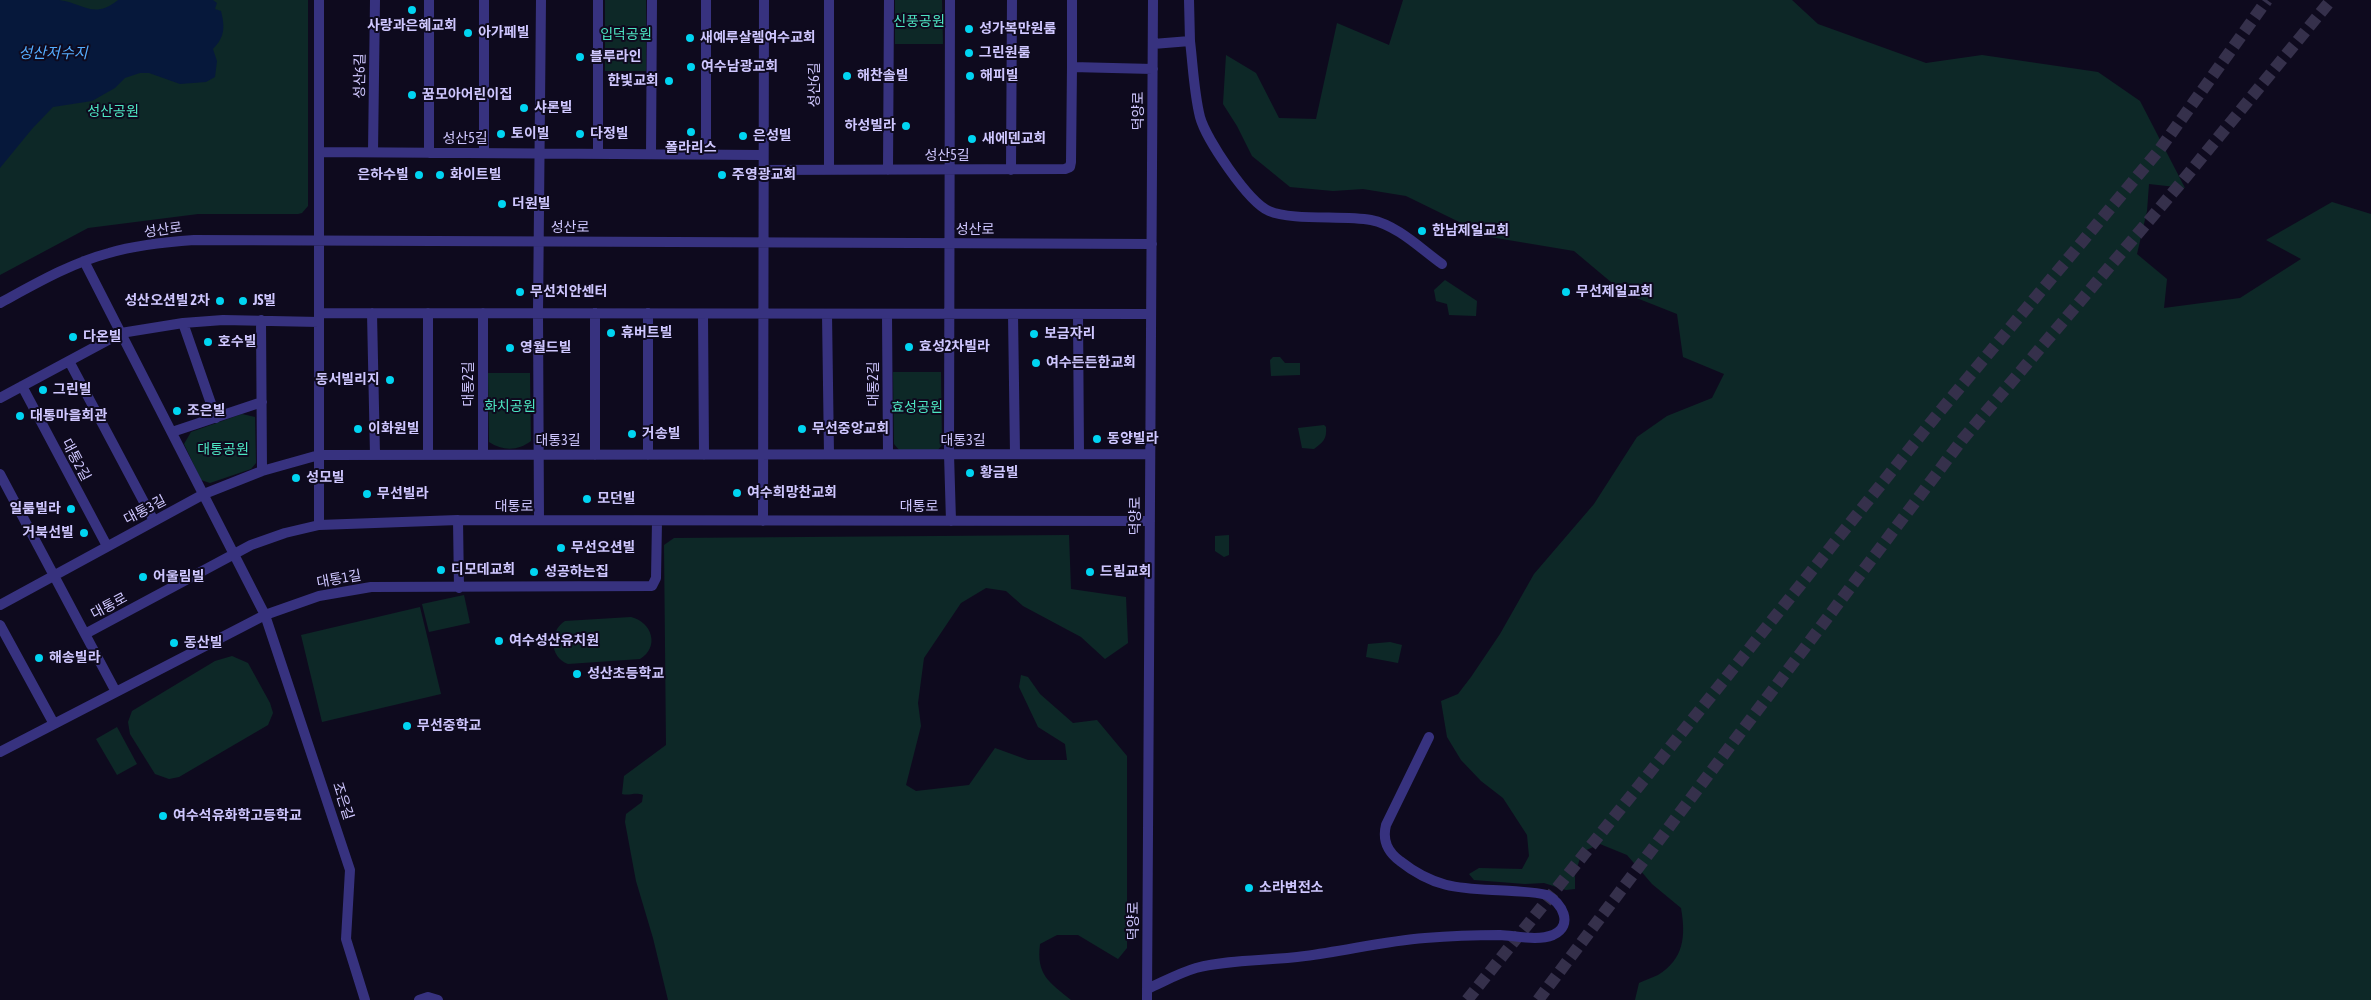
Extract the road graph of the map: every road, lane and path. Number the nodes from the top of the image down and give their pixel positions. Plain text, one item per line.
1 (319, 0) edge
2 (375, 0) edge
3 (429, 0) edge
4 (484, 0) edge
5 (541, 0) edge
6 (598, 0) edge
7 (652, 0) edge
8 (706, 0) edge
9 (764, 0) edge
10 (829, 0) edge
11 (888, 0) edge
12 (950, 0) edge
13 (1012, 0) edge
14 (1072, 0) edge
15 (1153, 0) edge
16 (1189, 0) edge
17 (1190, 41) junction
18 (1153, 44) junction
19 (1072, 67) junction
20 (1153, 68) junction
21 (319, 152) junction
22 (373, 152) junction
23 (429, 153) junction
24 (484, 153) junction
25 (540, 153) junction
26 (598, 154) junction
27 (651, 154) junction
28 (706, 154) junction
29 (762, 155) junction
30 (762, 170) junction
31 (829, 170) junction
32 (888, 170) junction
33 (949, 170) junction
34 (1011, 170) junction
35 (319, 240) junction
36 (539, 241) junction
37 (763, 242) junction
38 (950, 243) junction
39 (1152, 244) junction
40 (84, 262) junction
41 (1442, 264) dead end
42 (0, 303) edge
43 (372, 313) junction
44 (428, 313) junction
45 (483, 313) junction
46 (538, 313) junction
47 (595, 313) junction
48 (648, 313) junction
49 (703, 314) junction
50 (764, 314) junction
51 (827, 314) junction
52 (888, 314) junction
53 (950, 314) junction
54 (1013, 314) junction
55 (1078, 314) junction
56 (1151, 314) junction
57 (319, 317) junction
58 (261, 320) junction
59 (183, 323) junction
60 (121, 333) junction
61 (68, 361) junction
62 (22, 386) junction
63 (0, 398) edge
64 (262, 402) junction
65 (216, 418) junction
66 (172, 432) junction
67 (704, 454) junction
68 (762, 454) junction
69 (829, 454) junction
70 (888, 454) junction
71 (949, 454) junction
72 (1015, 454) junction
73 (1079, 454) junction
74 (1150, 454) junction
75 (319, 455) junction
76 (374, 455) junction
77 (428, 455) junction
78 (483, 455) junction
79 (538, 455) junction
80 (595, 455) junction
81 (648, 455) junction
82 (262, 471) junction
83 (0, 474) edge
84 (204, 494) junction
85 (458, 520) junction
86 (540, 520) junction
87 (657, 520) junction
88 (154, 521) junction
89 (763, 521) junction
90 (951, 521) junction
91 (1150, 521) junction
92 (319, 526) junction
93 (107, 546) junction
94 (234, 554) junction
95 (55, 575) junction
96 (459, 588) junction
97 (0, 605) edge
98 (265, 615) junction
99 (0, 625) edge
100 (85, 634) junction
101 (116, 692) junction
102 (54, 724) junction
103 (1429, 737) dead end
104 (0, 751) edge
105 (1147, 989) junction
106 (366, 1000) edge
107 (419, 1000) edge
108 (438, 1000) edge
109 (1147, 1000) edge

1 - 21 street
2 - 22 street, 성산6길
3 - 23 street
4 - 24 street
5 - 25 street
6 - 26 street
7 - 27 street
8 - 28 street
9 - 29 street
10 - 31 street, 성산6길
11 - 32 street
12 - 33 street
13 - 34 street
14 - 19 street
15 - 18 street, 덕양로
16 - 17 street
17 - 18 street
17 - 41 street
18 - 20 street, 덕양로
19 - 20 street
19 - 34 street, 성산5길
20 - 39 street, 덕양로
21 - 22 street, 성산5길
21 - 35 street
22 - 23 street, 성산5길
23 - 24 street, 성산5길
24 - 25 street, 성산5길
25 - 26 street, 성산5길
25 - 36 street
26 - 27 street, 성산5길
27 - 28 street, 성산5길
28 - 29 street, 성산5길
29 - 30 street
30 - 31 street, 성산5길
30 - 37 street
31 - 32 street, 성산5길
32 - 33 street, 성산5길
33 - 34 street, 성산5길
33 - 38 street
35 - 36 street, 성산로
35 - 40 street, 성산로
35 - 57 street
36 - 37 street, 성산로
36 - 46 street
37 - 38 street, 성산로
37 - 50 street
38 - 39 street, 성산로
38 - 53 street
39 - 56 street, 덕양로
40 - 42 street, 성산로
40 - 60 street
43 - 44 street
43 - 57 street
43 - 76 street
44 - 45 street
44 - 77 street
45 - 46 street
45 - 78 street, 대통2길
46 - 47 street
46 - 79 street
47 - 48 street
47 - 80 street
48 - 49 street
48 - 81 street
49 - 50 street
49 - 67 street
50 - 51 street
50 - 68 street
51 - 52 street
51 - 69 street
52 - 53 street
52 - 70 street, 대통2길
53 - 54 street
53 - 71 street
54 - 55 street
54 - 72 street
55 - 56 street
55 - 73 street
56 - 74 street, 덕양로
57 - 58 street
57 - 75 street
58 - 59 street
58 - 64 street
59 - 60 street
59 - 65 street
60 - 61 street
60 - 66 street
61 - 62 street
61 - 88 street
62 - 63 street
62 - 93 street, 대통2길
64 - 65 street
64 - 82 street
65 - 66 street
66 - 84 street
67 - 68 street, 대통3길
67 - 81 street, 대통3길
68 - 69 street, 대통3길
68 - 89 street
69 - 70 street, 대통3길
70 - 71 street, 대통3길
71 - 72 street, 대통3길
71 - 90 street
72 - 73 street, 대통3길
73 - 74 street, 대통3길
74 - 91 street, 덕양로
75 - 76 street, 대통3길
75 - 82 street, 대통3길
75 - 92 street
76 - 77 street, 대통3길
77 - 78 street, 대통3길
78 - 79 street, 대통3길
79 - 80 street, 대통3길
79 - 86 street
80 - 81 street, 대통3길
82 - 84 street, 대통3길
83 - 95 street, 대통로
84 - 88 street, 대통3길
84 - 94 street, 조은길
85 - 86 street, 대통로
85 - 92 street, 대통로
85 - 96 street
86 - 87 street, 대통로
87 - 89 street, 대통로
87 - 96 street, 대통1길
88 - 93 street, 대통3길
89 - 90 street, 대통로
90 - 91 street, 대통로
91 - 105 street, 덕양로
92 - 94 street, 대통로
93 - 95 street, 대통3길
94 - 98 street, 조은길
94 - 100 street, 대통로
95 - 97 street, 대통3길
95 - 100 street, 대통로
96 - 98 street, 대통1길
98 - 101 street, 대통1길
98 - 106 street, 조은길
99 - 102 street
100 - 101 street
101 - 102 street, 대통1길
102 - 104 street, 대통1길
103 - 105 street
105 - 109 street, 덕양로
107 - 108 street

